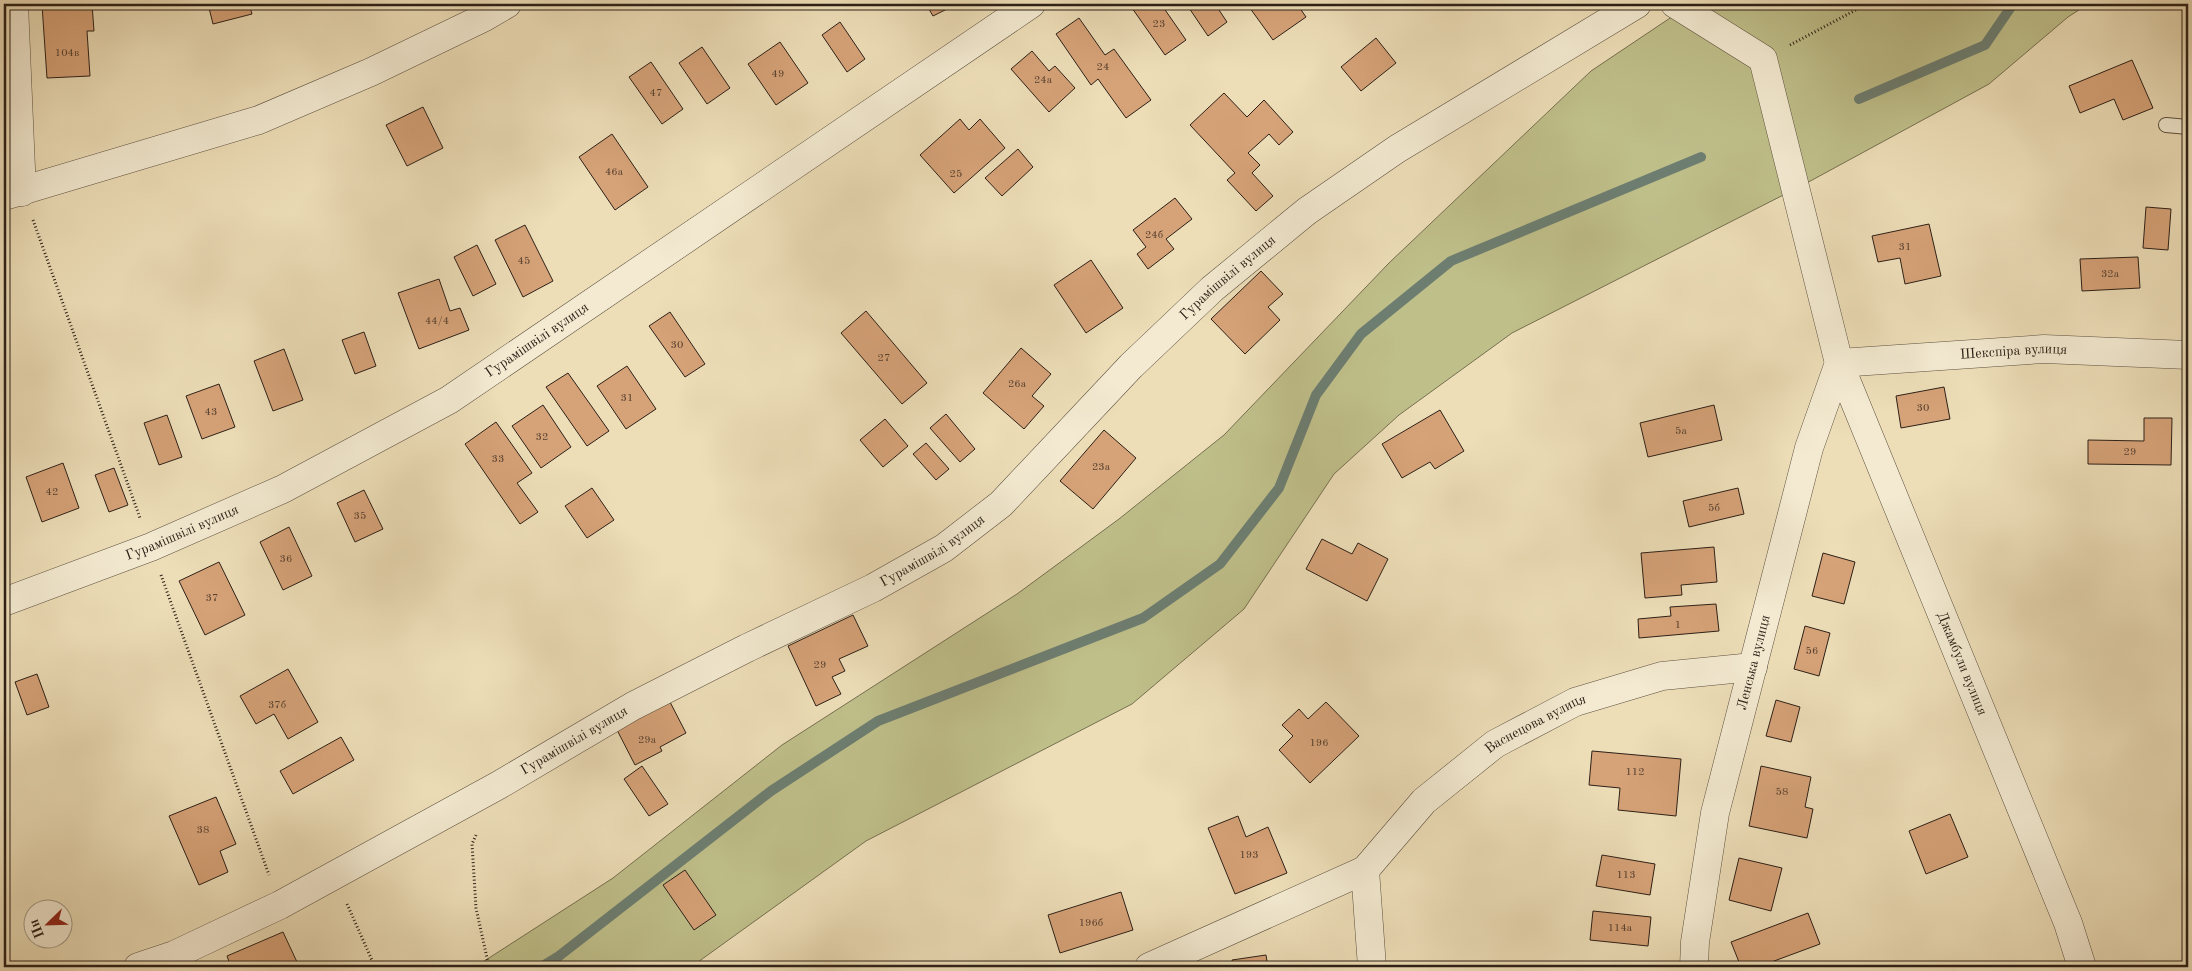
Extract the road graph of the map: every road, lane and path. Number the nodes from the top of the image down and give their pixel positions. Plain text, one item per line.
1 (14, 4) edge
2 (507, 4) edge
3 (1031, 4) edge
4 (1637, 4) edge
5 (1675, 4) edge
6 (1867, 4) edge
7 (1763, 59) junction
8 (2166, 125) dead end
9 (2188, 127) edge
10 (13, 194) edge
11 (2188, 355) edge
12 (1839, 363) junction
13 (4, 602) edge
14 (1753, 667) junction
15 (499, 784) junction
16 (1364, 870) junction
17 (334, 876) junction
18 (138, 967) edge
19 (375, 967) edge
20 (489, 967) edge
21 (1148, 967) edge
22 (1372, 967) edge
23 (1694, 967) edge
24 (2082, 967) edge

1 - 10 street
2 - 10 street
3 - 13 street, Гурамішвілі вулиця
4 - 15 street, Гурамішвілі вулиця
5 - 7 street
6 - 7 path
7 - 12 street, Джамбули вулиця
8 - 9 lane
11 - 12 street, Шекспіра вулиця
12 - 14 street, Ленська вулиця
12 - 24 street, Джамбули вулиця
14 - 16 street, Васнецова вулиця
14 - 23 street, Ленська вулиця
15 - 17 street, Гурамішвілі вулиця
15 - 20 path
16 - 21 street, Васнецова вулиця
16 - 22 street
17 - 18 street, Гурамішвілі вулиця
17 - 19 path

